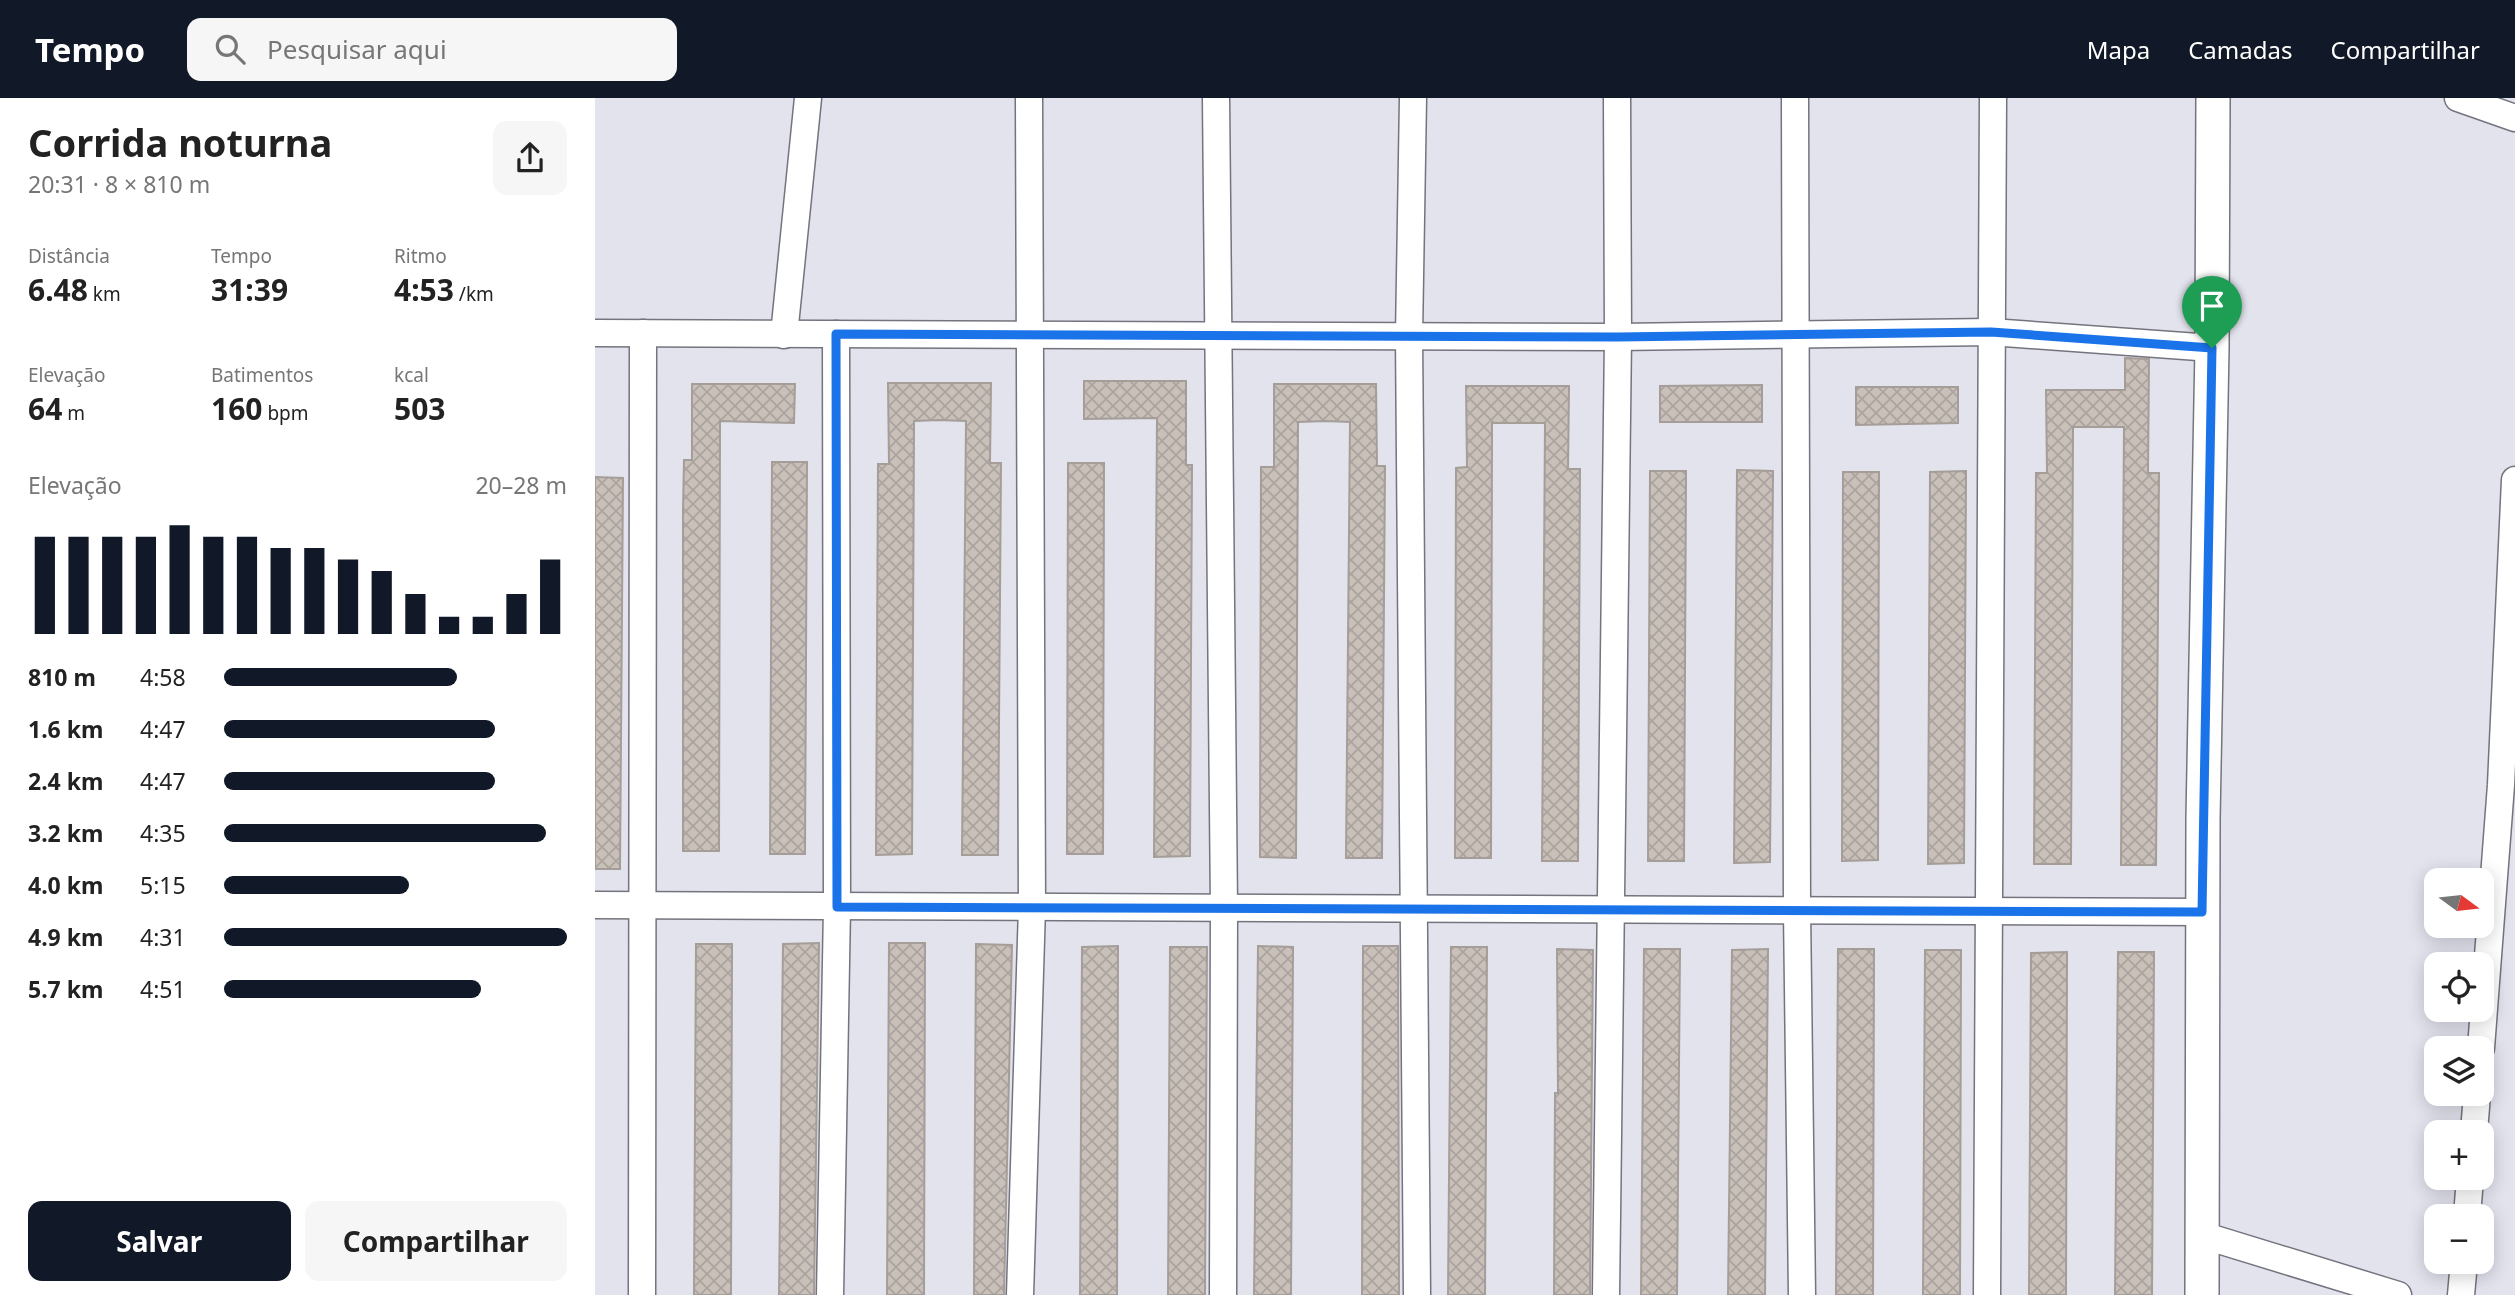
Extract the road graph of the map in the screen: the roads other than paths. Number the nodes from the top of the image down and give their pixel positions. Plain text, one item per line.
1 (808, 98) edge
2 (1029, 98) edge
3 (1216, 98) edge
4 (1413, 98) edge
5 (1617, 98) edge
6 (1795, 98) edge
7 (1993, 98) edge
8 (2213, 98) edge
9 (2458, 98) edge
10 (2515, 118) edge
11 (1991, 332) junction
12 (595, 333) edge
13 (643, 333) junction
14 (836, 334) junction
15 (1216, 334) junction
16 (784, 335) junction
17 (1031, 335) junction
18 (1797, 335) junction
19 (1409, 336) junction
20 (1618, 337) junction
21 (2212, 348) junction
22 (2515, 480) edge
23 (2508, 786) edge
24 (595, 905) edge
25 (644, 906) junction
26 (837, 907) junction
27 (1032, 907) junction
28 (1224, 908) junction
29 (1414, 909) junction
30 (1613, 909) junction
31 (1797, 911) junction
32 (1990, 911) junction
33 (2202, 912) junction
34 (2481, 1036) edge
35 (2202, 1235) junction
36 (2463, 1274) edge
37 (642, 1295) edge
38 (830, 1295) edge
39 (1020, 1295) edge
40 (1223, 1295) edge
41 (1416, 1295) edge
42 (1606, 1295) edge
43 (1803, 1295) edge
44 (1987, 1295) edge
45 (2202, 1295) edge
46 (2398, 1295) edge
47 (2461, 1295) edge

1 - 16 street
2 - 17 street
3 - 15 street
4 - 19 street
5 - 20 street
6 - 18 street
7 - 11 street
8 - 21 street
9 - 10 street
11 - 18 street
11 - 21 street
11 - 32 street
12 - 13 street
13 - 16 street
13 - 25 street
14 - 16 street
14 - 17 street
14 - 26 street
15 - 17 street
15 - 19 street
15 - 28 street
17 - 27 street
18 - 20 street
18 - 31 street
19 - 20 street
19 - 29 street
20 - 30 street
21 - 33 street
22 - 23 street
23 - 34 street
24 - 25 street
25 - 26 street
25 - 37 street
26 - 27 street
26 - 38 street
27 - 28 street
27 - 39 street
28 - 29 street
28 - 40 street
29 - 30 street
29 - 41 street
30 - 31 street
30 - 42 street
31 - 32 street
31 - 43 street
32 - 33 street
32 - 44 street
33 - 35 street
35 - 45 street
35 - 46 street
36 - 47 street

